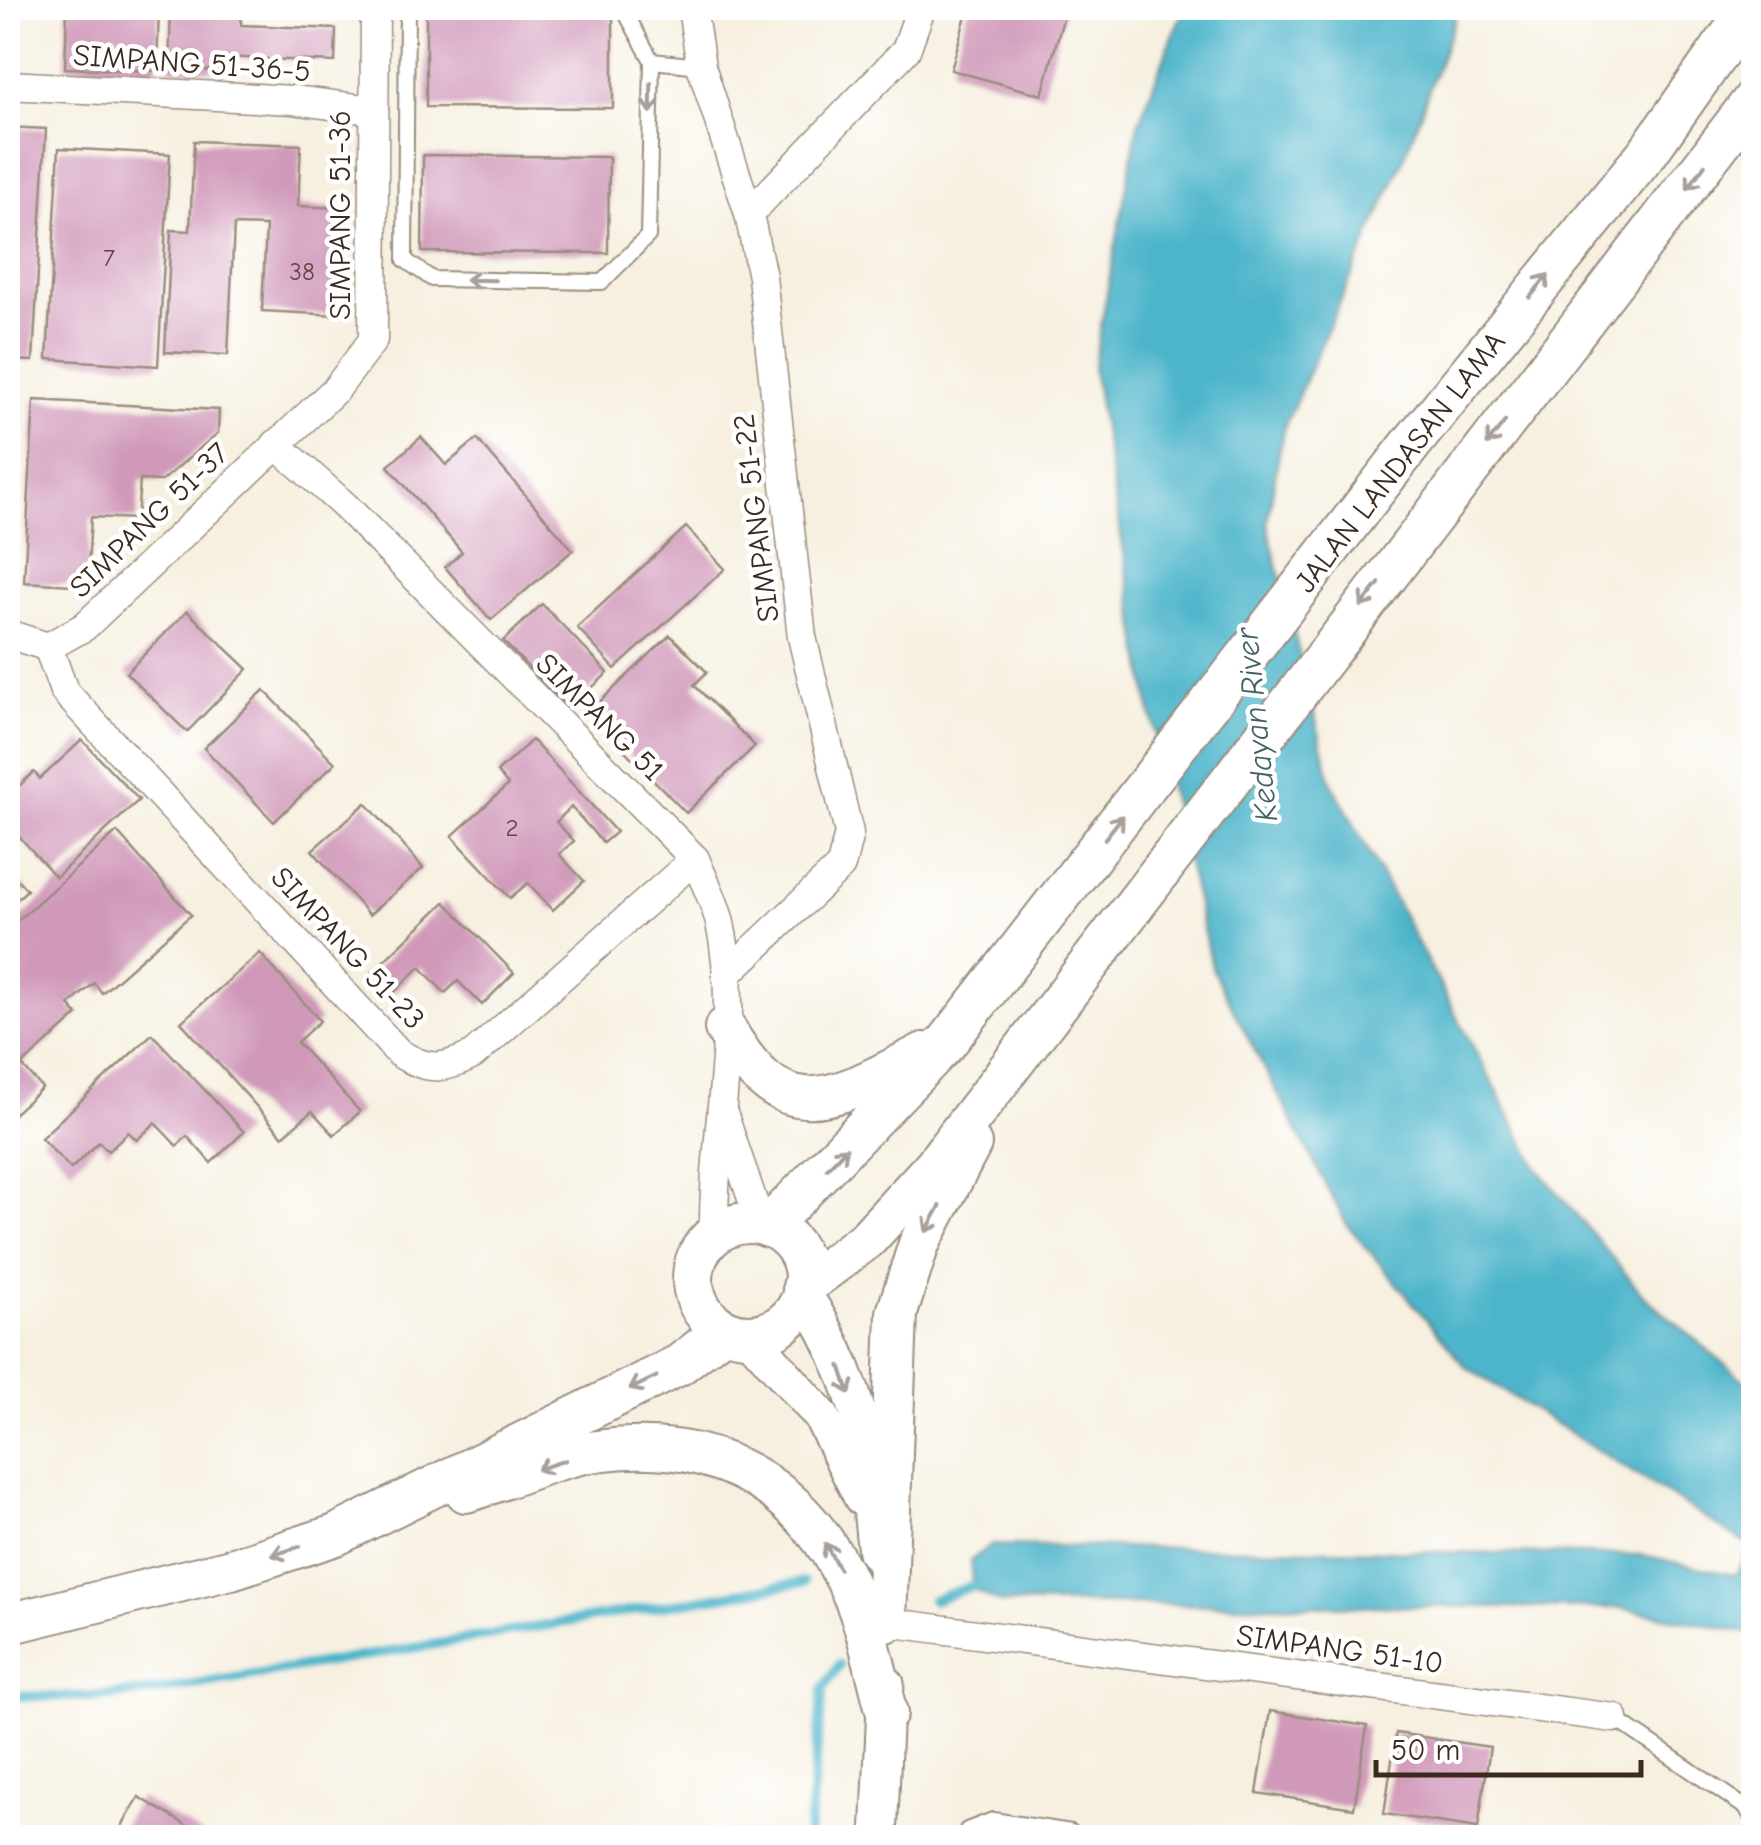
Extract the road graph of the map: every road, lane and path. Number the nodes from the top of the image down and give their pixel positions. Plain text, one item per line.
1 (375, 8) edge
2 (407, 8) edge
3 (622, 8) edge
4 (692, 8) edge
5 (920, 8) edge
6 (1750, 8) edge
7 (652, 62) junction
8 (701, 66) junction
9 (8, 84) edge
10 (1754, 99) edge
11 (372, 110) junction
12 (749, 214) junction
13 (276, 444) junction
14 (8, 634) edge
15 (48, 647) junction
16 (694, 858) junction
17 (726, 975) junction
18 (724, 1028) junction
19 (947, 1042) junction
20 (1009, 1070) junction
21 (722, 1109) junction
22 (764, 1226) junction
23 (714, 1236) junction
24 (803, 1290) junction
25 (736, 1332) junction
26 (871, 1517) junction
27 (336, 1534) junction
28 (886, 1622) junction
29 (8, 1624) edge
30 (886, 1713) junction
31 (1614, 1718) joint
32 (1754, 1820) edge
33 (880, 1837) edge
34 (964, 1838) edge
35 (1077, 1838) edge

1 - 11 street, SIMPANG 51-36
7 -> 2 lane
3 - 7 lane
4 - 8 street, SIMPANG 51-22
5 - 12 street
19 -> 6 main road, JALAN LANDASAN LAMA
7 - 8 lane
8 - 12 street, SIMPANG 51-22
9 - 11 street, SIMPANG 51-36-5
10 -> 20 main road, JALAN LANDASAN LAMA
11 - 13 street, SIMPANG 51-36
12 - 17 street, SIMPANG 51-22
13 - 15 street, SIMPANG 51-37
13 - 16 street, SIMPANG 51
14 - 15 street
15 - 16 street, SIMPANG 51-23
16 - 17 street, SIMPANG 51
17 - 18 street, SIMPANG 51
18 - 19 main road
18 - 21 street, SIMPANG 51
22 -> 19 main road, JALAN LANDASAN LAMA
20 - 24 main road, JALAN LANDASAN LAMA
20 -> 28 main road
21 - 22 street, SIMPANG 51
21 - 23 street, SIMPANG 51
22 - 23 main road
22 - 24 main road
23 - 25 main road
24 - 25 main road
24 -> 26 street
25 - 26 street
25 -> 27 main road
26 - 28 street
27 -> 29 main road
30 -> 27 main road
28 - 30 street
28 - 31 street, SIMPANG 51-10
30 - 33 street
31 - 32 lane, SIMPANG 51-10
34 - 35 lane

